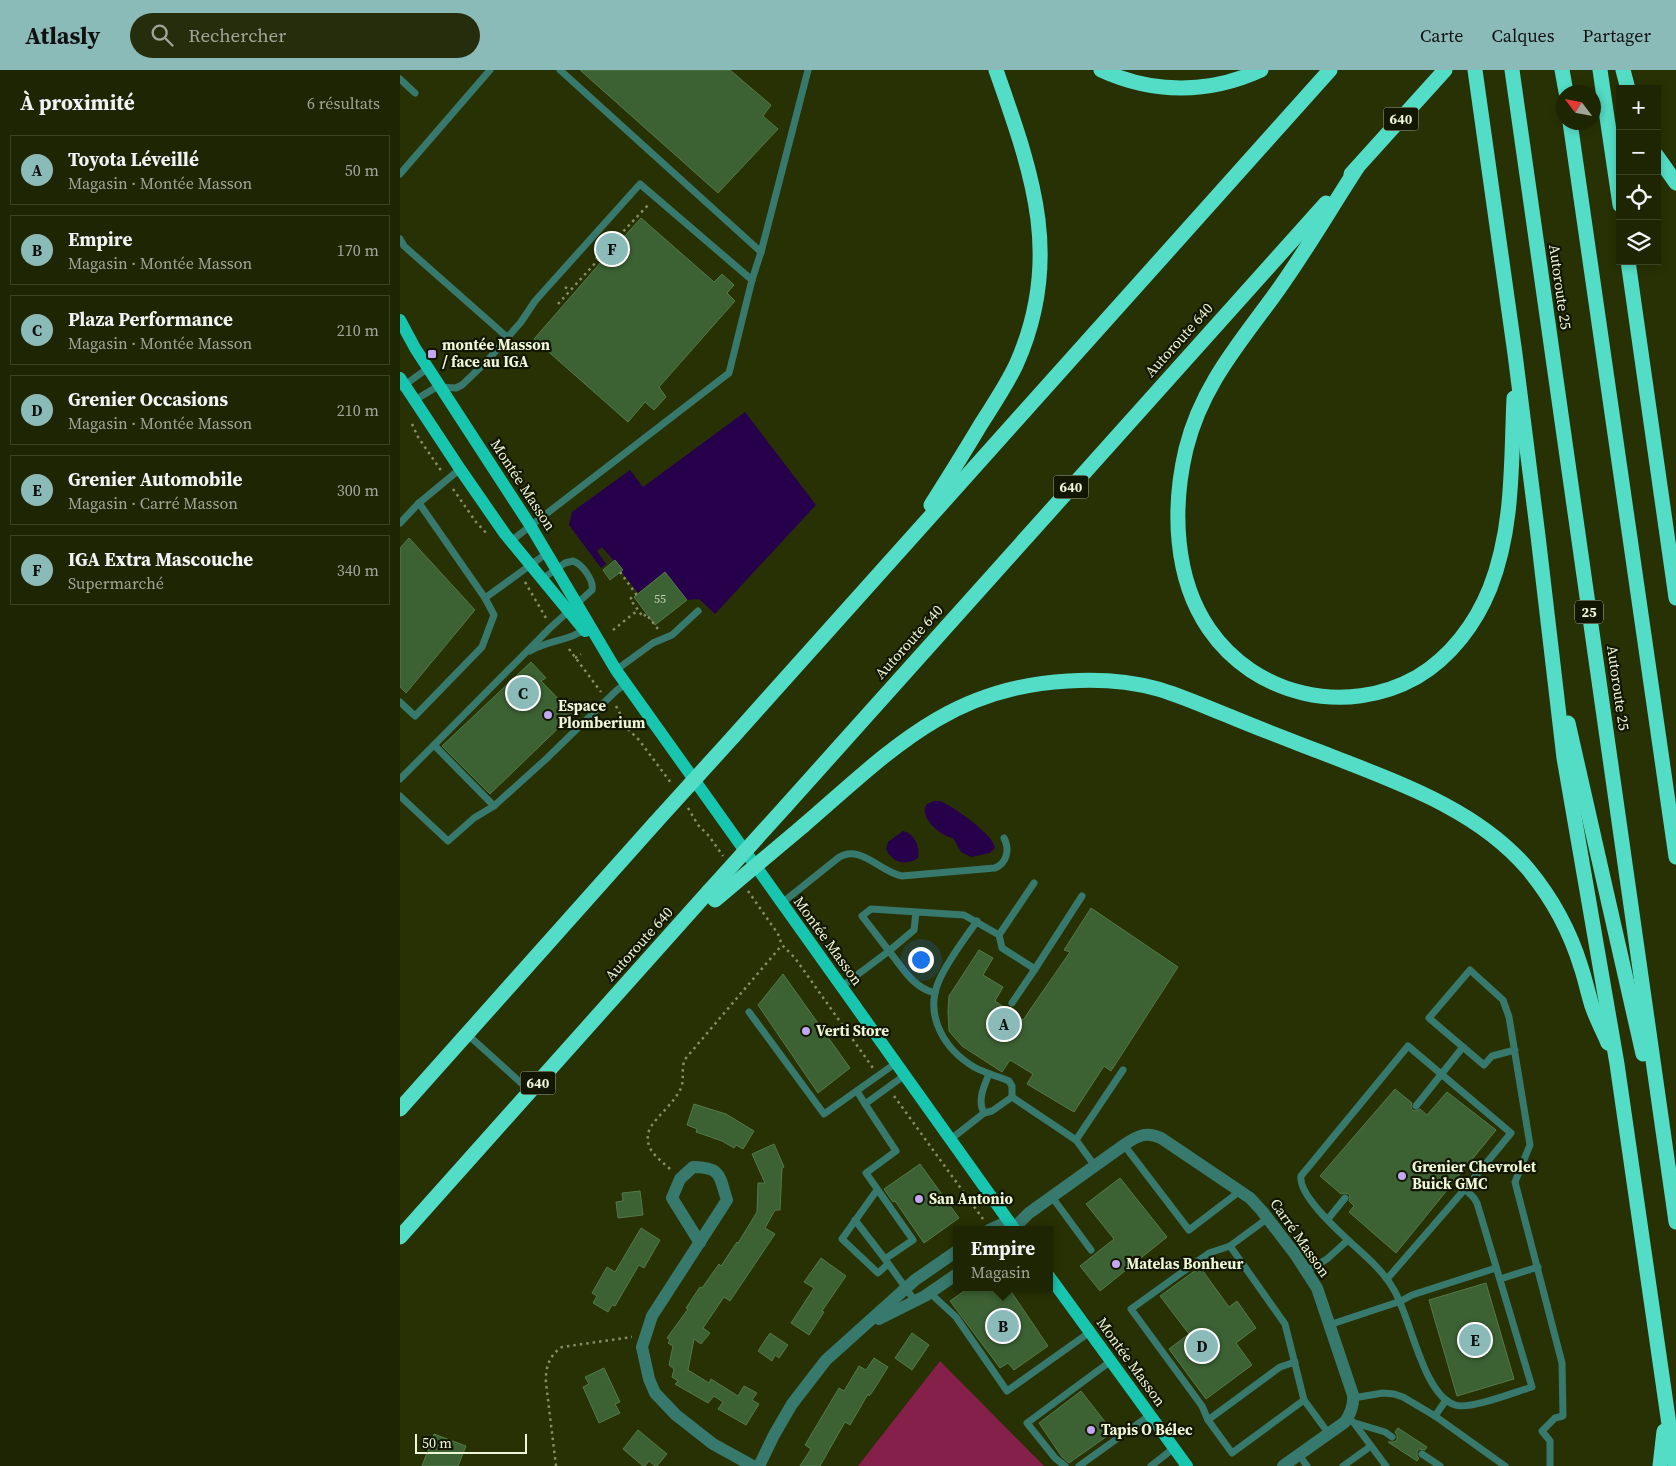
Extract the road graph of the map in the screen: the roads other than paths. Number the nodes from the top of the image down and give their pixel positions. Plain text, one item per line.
1 (490, 70) edge
2 (561, 70) edge
3 (808, 70) edge
4 (996, 70) edge
5 (1101, 70) edge
6 (1261, 70) edge
7 (1330, 70) edge
8 (1445, 70) edge
9 (1475, 70) edge
10 (1512, 70) edge
11 (1562, 70) edge
12 (1600, 70) edge
13 (1623, 70) edge
14 (400, 79) edge
15 (1565, 85) edge
16 (1627, 85) edge
17 (415, 93) dead end
18 (1571, 130) edge
19 (1661, 162) edge
20 (1357, 168) junction
21 (400, 174) edge
22 (1616, 178) edge
23 (1676, 183) edge
24 (400, 239) edge
25 (760, 252) junction
26 (1629, 265) edge
27 (752, 280) junction
28 (400, 320) edge
29 (507, 337) junction
30 (1515, 354) junction
31 (428, 368) junction
32 (402, 384) edge
33 (440, 387) junction
34 (415, 400) junction
35 (460, 469) junction
36 (419, 502) junction
37 (400, 523) edge
38 (530, 525) junction
39 (1538, 536) junction
40 (911, 538) junction
41 (511, 541) junction
42 (547, 553) junction
43 (530, 564) junction
44 (556, 568) junction
45 (542, 578) junction
46 (485, 598) junction
47 (1676, 598) edge
48 (573, 608) junction
49 (698, 611) dead end
50 (587, 628) junction
51 (523, 655) junction
52 (616, 670) junction
53 (626, 683) junction
54 (400, 702) edge
55 (434, 745) junction
56 (400, 779) edge
57 (400, 796) edge
58 (494, 806) junction
59 (1004, 838) dead end
60 (1676, 857) edge
61 (1034, 884) dead end
62 (712, 896) junction
63 (1082, 896) dead end
64 (782, 903) junction
65 (916, 912) junction
66 (977, 922) junction
67 (1000, 935) junction
68 (889, 951) junction
69 (1035, 969) junction
70 (841, 987) junction
71 (935, 993) junction
72 (1012, 1003) dead end
73 (750, 1012) dead end
74 (467, 1034) junction
75 (1464, 1047) junction
76 (1515, 1050) junction
77 (896, 1063) junction
78 (1617, 1064) junction
79 (1123, 1070) dead end
80 (989, 1074) junction
81 (1441, 1074) junction
82 (905, 1075) junction
83 (856, 1091) junction
84 (530, 1092) junction
85 (1012, 1097) junction
86 (865, 1104) junction
87 (1416, 1106) dead end
88 (400, 1109) edge
89 (984, 1113) junction
90 (951, 1139) junction
91 (1076, 1140) junction
92 (1124, 1145) junction
93 (1666, 1153) junction
94 (1094, 1166) junction
95 (1465, 1189) junction
96 (877, 1190) junction
97 (1240, 1191) junction
98 (1052, 1197) junction
99 (1345, 1198) dead end
100 (1268, 1218) junction
101 (856, 1220) junction
102 (1328, 1220) junction
103 (1676, 1222) edge
104 (1012, 1226) edge
105 (1014, 1226) edge
106 (400, 1237) edge
107 (1348, 1240) junction
108 (700, 1243) junction
109 (1230, 1246) junction
110 (1091, 1250) dead end
111 (953, 1253) edge
112 (886, 1261) junction
113 (1538, 1267) junction
114 (1496, 1268) junction
115 (1307, 1271) junction
116 (953, 1277) edge
117 (1386, 1278) junction
118 (1500, 1279) junction
119 (1053, 1281) edge
120 (906, 1288) junction
121 (930, 1293) junction
122 (915, 1301) junction
123 (1401, 1301) junction
124 (1329, 1325) junction
125 (865, 1326) junction
126 (1090, 1332) junction
127 (1111, 1362) junction
128 (1295, 1362) junction
129 (1353, 1398) junction
130 (1304, 1400) junction
131 (1446, 1400) junction
132 (1666, 1410) junction
133 (1150, 1415) junction
134 (1435, 1416) junction
135 (1208, 1420) junction
136 (1351, 1421) junction
137 (1329, 1434) junction
138 (1392, 1437) dead end
139 (1371, 1446) junction
140 (1174, 1448) junction
141 (1422, 1454) dead end
142 (1299, 1455) junction
143 (753, 1466) edge
144 (759, 1466) edge
145 (1065, 1466) edge
146 (1079, 1466) edge
147 (1151, 1466) edge
148 (1187, 1466) edge
149 (1284, 1466) edge
150 (1307, 1466) edge
151 (1343, 1466) edge
152 (1386, 1466) edge
153 (1440, 1466) edge
154 (1505, 1466) edge
155 (1550, 1466) edge
156 (1660, 1466) edge
157 (1675, 1466) edge

1 - 21 lane
2 - 25 lane
3 - 25 lane
4 - 40 highway
5 - 6 highway
7 - 40 highway
8 - 20 highway, Autoroute 640 / 640
9 - 30 highway
10 - 93 highway, Autoroute 25 / 25
11 - 15 highway
12 - 22 highway
13 - 16 highway
14 - 17 lane
18 - 60 highway
19 - 23 highway
20 - 30 highway
20 - 62 highway, Autoroute 640 / 640, bridge
24 - 29 lane
25 - 27 lane
26 - 47 highway
27 - 29 lane
27 - 38 lane
28 - 31 main road, Montée Masson
29 - 33 lane
30 - 39 highway
31 - 32 lane
31 - 33 main road, Montée Masson
32 - 34 main road, Montée Masson
33 - 34 lane
33 - 38 main road, Montée Masson
34 - 35 main road, Montée Masson
35 - 36 lane
35 - 41 main road, Montée Masson
36 - 37 lane
36 - 46 lane
38 - 41 lane
38 - 42 main road, Montée Masson
39 - 78 highway
39 - 93 highway
40 - 74 highway, bridge
41 - 43 main road, Montée Masson
42 - 43 lane
42 - 44 main road, Montée Masson
43 - 45 main road, Montée Masson
43 - 46 lane
44 - 45 lane
44 - 48 main road, Montée Masson
44 - 48 lane
45 - 48 main road, Montée Masson
46 - 54 lane
48 - 50 main road, Montée Masson
48 - 51 lane
49 - 52 lane
50 - 51 lane
50 - 52 main road, Montée Masson
51 - 55 lane
52 - 53 main road, Montée Masson
53 - 58 lane
53 - 64 main road, Montée Masson
55 - 56 lane
55 - 58 lane
57 - 58 lane
59 - 64 lane
61 - 67 lane
62 - 78 highway, bridge
62 - 84 highway, Autoroute 640 / 640
63 - 69 lane
64 - 70 main road, Montée Masson
65 - 66 lane
65 - 68 lane
65 - 68 lane
66 - 67 lane
66 - 71 lane
67 - 69 lane
68 - 70 lane
68 - 71 lane
69 - 72 lane
70 - 77 main road, Montée Masson
71 - 80 lane
73 - 83 lane
74 - 84 lane
74 - 88 highway
75 - 76 lane
75 - 76 lane
75 - 81 lane
76 - 113 lane
77 - 82 main road, Montée Masson
77 - 83 lane
78 - 132 highway
79 - 91 lane
80 - 85 lane
80 - 89 lane
81 - 87 lane
81 - 95 lane
81 - 102 lane
82 - 86 lane
82 - 90 main road, Montée Masson
83 - 86 lane
84 - 106 highway, Autoroute 640 / 640
85 - 89 lane
85 - 91 lane
86 - 96 lane
89 - 90 lane
90 - 104 main road, Montée Masson
91 - 94 lane
92 - 94 street, Carré Masson
92 - 97 street, Carré Masson
92 - 97 lane
93 - 103 highway, Autoroute 25 / 25
94 - 98 street, Carré Masson
95 - 114 lane
95 - 117 lane
96 - 101 lane
96 - 112 lane
97 - 100 street, Carré Masson
98 - 105 street, Carré Masson
98 - 110 lane
99 - 102 lane
100 - 109 lane
100 - 115 street, Carré Masson
101 - 112 lane
101 - 112 lane
102 - 107 lane
107 - 115 lane
107 - 117 lane
108 - 108 street
108 - 143 street
109 - 128 lane
109 - 135 lane
111 - 120 street
112 - 120 lane
113 - 118 lane
113 - 155 lane
114 - 118 lane
114 - 123 lane
115 - 124 street, Carré Masson
116 - 121 street
117 - 123 lane
118 - 131 lane
119 - 126 main road, Montée Masson
120 - 122 lane
120 - 125 street
121 - 122 street
121 - 126 lane
122 - 125 street
123 - 124 lane
123 - 131 lane
124 - 129 street, Carré Masson
125 - 144 street
126 - 127 main road, Montée Masson
127 - 133 main road, Montée Masson
127 - 145 lane
128 - 130 lane
128 - 135 lane
129 - 134 lane
129 - 136 street, Carré Masson
130 - 135 lane
130 - 137 lane
131 - 134 lane
132 - 156 highway
132 - 157 highway
133 - 140 main road, Montée Masson
133 - 146 lane
134 - 154 lane
136 - 137 street
136 - 138 lane
136 - 139 lane
137 - 142 street
139 - 151 lane
139 - 152 lane
140 - 147 lane
140 - 148 main road, Montée Masson
141 - 153 lane
142 - 149 street
142 - 150 lane

